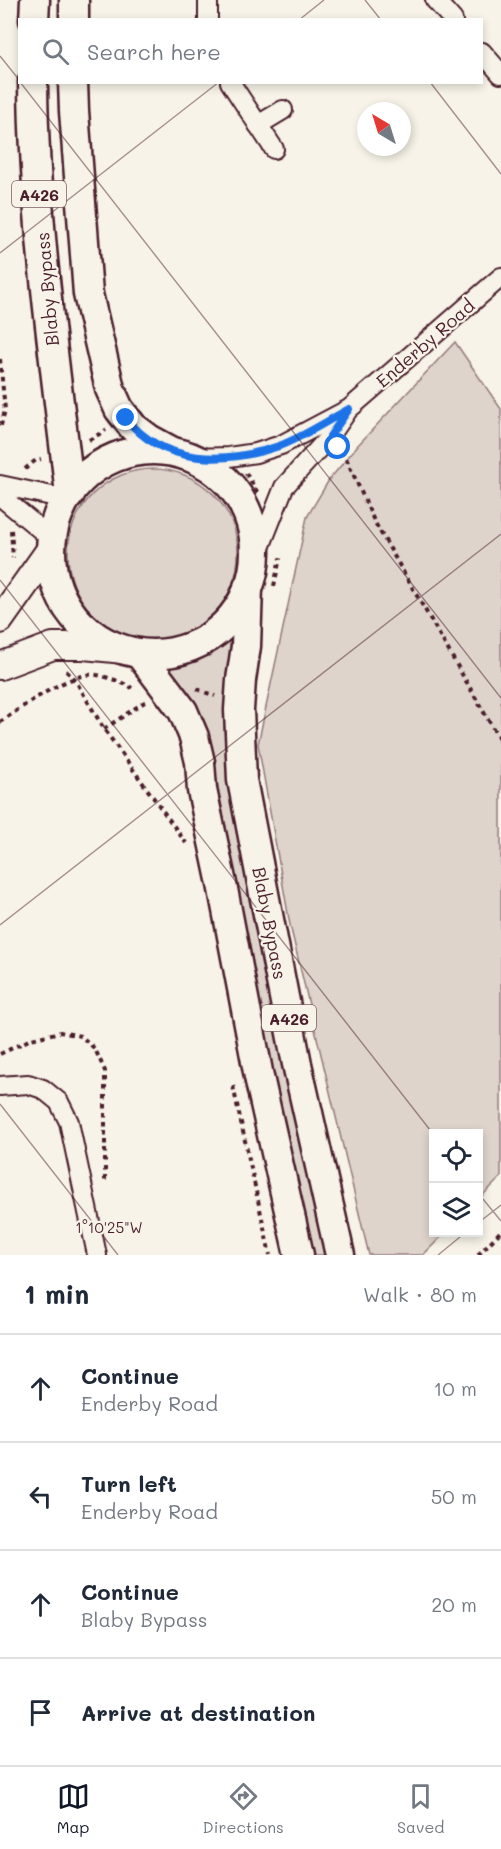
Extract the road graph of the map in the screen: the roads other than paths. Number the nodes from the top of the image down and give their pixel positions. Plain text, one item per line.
1 (35, 0) edge
2 (74, 0) edge
3 (208, 0) edge
4 (435, 0) edge
5 (34, 18) edge
6 (74, 18) edge
7 (208, 18) edge
8 (451, 18) edge
9 (483, 53) edge
10 (501, 74) edge
11 (33, 84) edge
12 (74, 84) edge
13 (231, 84) edge
14 (284, 110) dead end
15 (258, 125) junction
16 (274, 149) dead end
17 (501, 277) edge
18 (349, 409) junction
19 (183, 456) junction
20 (0, 485) edge
21 (0, 496) edge
22 (68, 496) junction
23 (51, 543) junction
24 (258, 580) junction
25 (0, 620) edge
26 (131, 652) junction
27 (0, 666) edge
28 (0, 1086) edge
29 (97, 1255) edge
30 (299, 1255) edge
31 (340, 1255) edge

1 - 5 main road
2 - 6 main road
3 - 7 street
4 - 8 street
9 - 10 street
11 - 22 main road, Blaby Bypass / A426
12 - 19 main road, A426
13 - 15 street
14 - 15 street
15 - 16 street
17 - 18 street, Enderby Road
18 - 19 street, Enderby Road
18 - 24 street, Enderby Road
19 - 22 main road
19 - 24 main road
20 - 22 street
21 - 23 street
22 - 23 main road
23 - 25 main road
23 - 26 main road
24 - 26 main road
24 - 31 main road, Blaby Bypass / A426
26 - 27 main road
26 - 30 main road, A426
28 - 29 street

